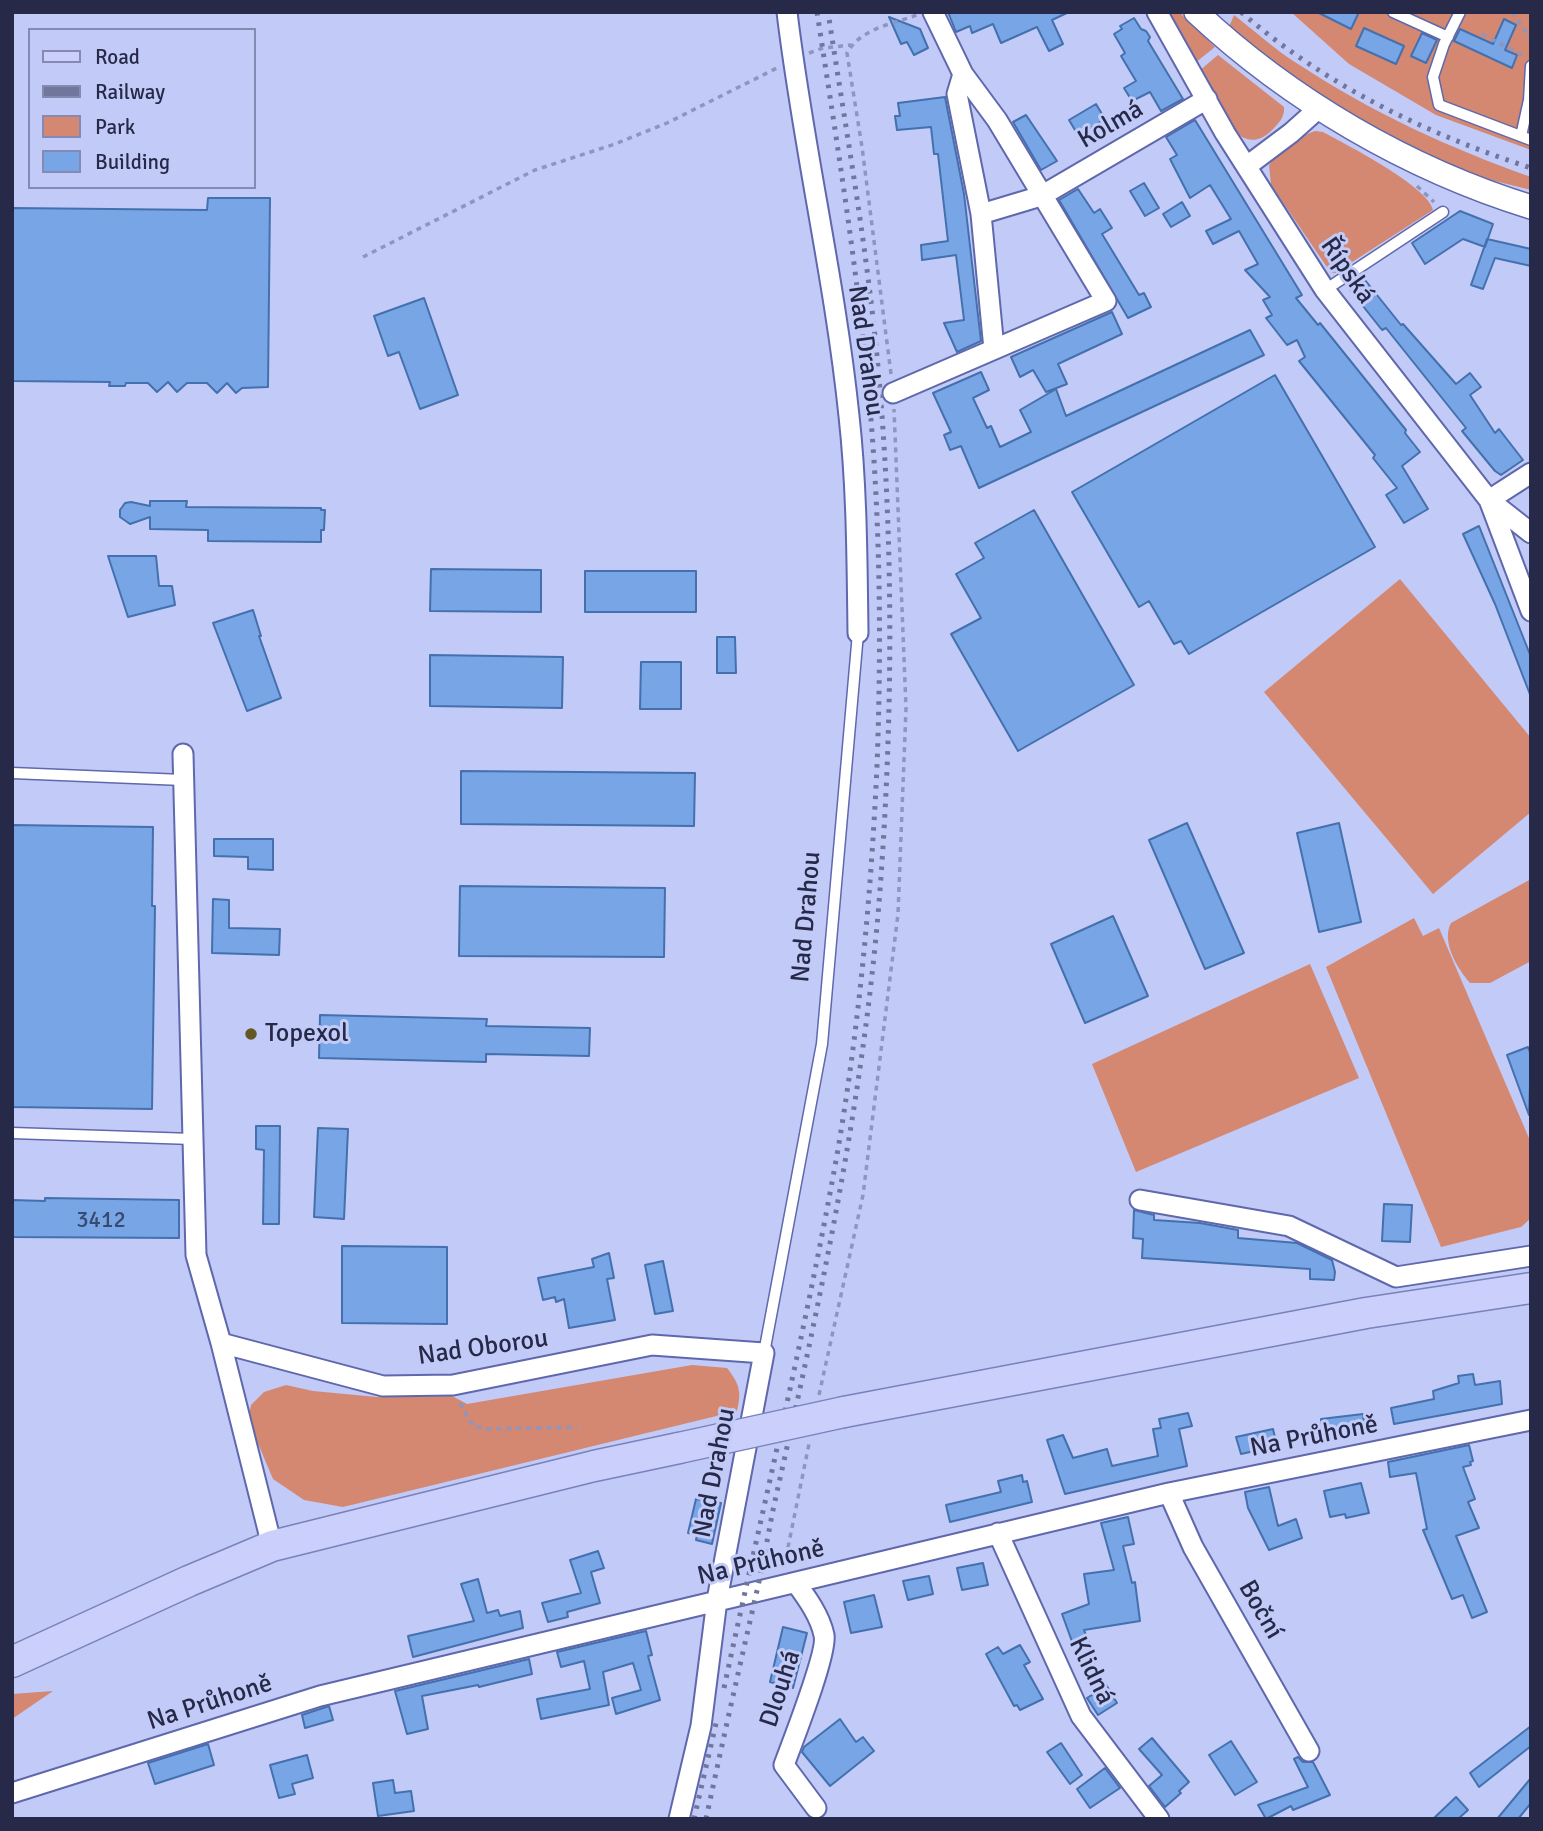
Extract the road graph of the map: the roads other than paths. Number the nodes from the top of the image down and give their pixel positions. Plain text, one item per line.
1 (787, 12) edge
2 (933, 12) edge
3 (1157, 12) edge
4 (1196, 12) edge
5 (1393, 12) edge
6 (1460, 12) edge
7 (1448, 37) junction
8 (1531, 66) edge
9 (964, 74) junction
10 (1207, 99) junction
11 (1319, 108) junction
12 (1526, 138) edge
13 (1247, 166) junction
14 (1041, 196) junction
15 (1531, 207) edge
16 (1443, 212) dead end
17 (981, 214) junction
18 (1325, 290) junction
19 (994, 349) junction
20 (893, 393) road end
21 (1531, 473) edge
22 (1489, 500) junction
23 (1531, 533) edge
24 (1531, 611) edge
25 (858, 633) joint
26 (183, 754) dead end
27 (12, 773) edge
28 (183, 780) junction
29 (12, 1133) edge
30 (193, 1139) junction
31 (1140, 1200) dead end
32 (1531, 1256) edge
33 (1531, 1288) edge
34 (221, 1343) junction
35 (764, 1353) junction
36 (1531, 1420) edge
37 (1169, 1493) junction
38 (998, 1533) junction
39 (272, 1546) junction
40 (788, 1584) junction
41 (718, 1600) junction
42 (12, 1662) edge
43 (1309, 1751) dead end
44 (12, 1793) edge
45 (816, 1808) dead end
46 (1157, 1818) edge
47 (679, 1819) edge

1 - 25 street, Nad Drahou
2 - 9 street
3 - 10 street, Řípská
4 - 11 street
5 - 7 lane
6 - 7 lane
7 - 12 lane
8 - 12 lane
9 - 14 street
9 - 17 street
10 - 13 street, Řípská
10 - 14 street, Kolmá
11 - 13 street
11 - 15 street
13 - 18 street, Řípská
14 - 17 street, Kolmá
14 - 19 street
16 - 18 lane
17 - 19 street
18 - 22 street, Řípská
19 - 20 street
21 - 22 street
22 - 23 street, Řípská
22 - 24 street
25 - 35 lane, Nad Drahou
26 - 28 street
27 - 28 lane
28 - 30 street
29 - 30 lane
30 - 34 street
31 - 32 street
33 - 39 main road, bridge
34 - 35 street, Nad Oborou
34 - 39 street
35 - 41 street, Nad Drahou
36 - 37 street, Na Průhoně
37 - 38 street, Na Průhoně
37 - 43 street, Boční
38 - 40 street, Na Průhoně
38 - 46 street, Klidná
39 - 42 main road
40 - 41 street, Na Průhoně
40 - 45 street, Dlouhá
41 - 44 street, Na Průhoně
41 - 47 street, Nad Drahou

